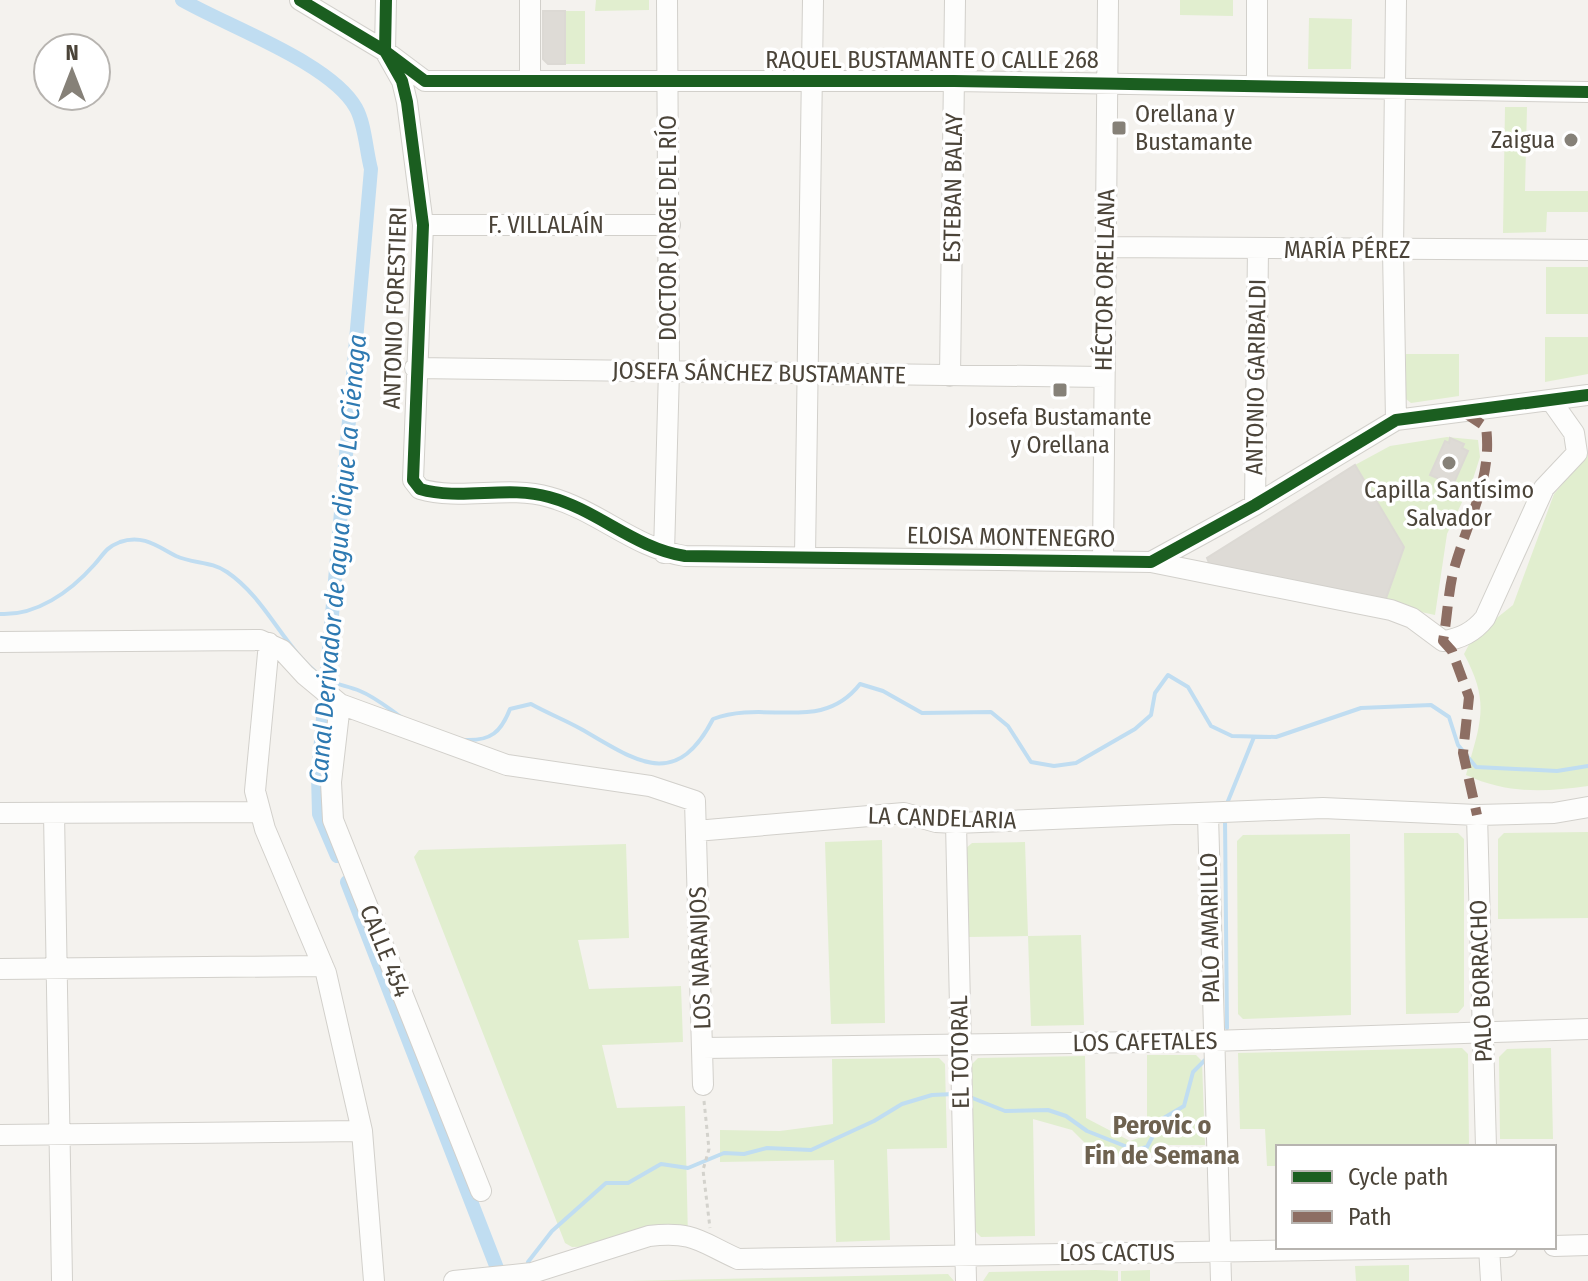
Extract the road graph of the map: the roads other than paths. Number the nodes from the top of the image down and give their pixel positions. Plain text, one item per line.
1 (300, 0) edge
2 (386, 0) edge
3 (530, 0) edge
4 (667, 0) edge
5 (813, 0) edge
6 (955, 0) edge
7 (1108, 0) edge
8 (1257, 0) edge
9 (1396, 0) edge
10 (385, 51) junction
11 (813, 80) junction
12 (425, 81) junction
13 (530, 81) junction
14 (954, 81) junction
15 (667, 82) junction
16 (1108, 84) junction
17 (1257, 85) junction
18 (1395, 88) junction
19 (1588, 92) edge
20 (407, 102) junction
21 (423, 225) junction
22 (670, 225) junction
23 (1106, 247) junction
24 (1258, 249) junction
25 (1393, 250) junction
26 (1588, 250) edge
27 (415, 368) junction
28 (669, 370) junction
29 (807, 374) junction
30 (950, 376) junction
31 (1103, 377) junction
32 (1588, 395) edge
33 (1552, 402) junction
34 (1396, 420) junction
35 (1582, 447) edge
36 (413, 480) joint
37 (1255, 505) junction
38 (664, 553) junction
39 (805, 556) junction
40 (1103, 559) junction
41 (1151, 562) junction
42 (0, 642) edge
43 (269, 643) junction
44 (340, 704) junction
45 (1588, 807) edge
46 (259, 812) junction
47 (0, 813) edge
48 (54, 813) junction
49 (1208, 815) junction
50 (1477, 815) junction
51 (956, 823) junction
52 (696, 831) junction
53 (323, 966) junction
54 (56, 968) junction
55 (0, 969) edge
56 (1588, 1029) edge
57 (1482, 1031) junction
58 (1212, 1041) junction
59 (959, 1046) junction
60 (702, 1048) junction
61 (703, 1085) road end
62 (362, 1131) junction
63 (0, 1135) edge
64 (59, 1135) junction
65 (1486, 1145) edge
66 (481, 1191) dead end
67 (1588, 1245) edge
68 (1556, 1246) edge
69 (1381, 1249) edge
70 (1489, 1249) edge
71 (1219, 1252) junction
72 (965, 1254) junction
73 (469, 1280) edge
74 (62, 1281) edge
75 (374, 1281) edge
76 (454, 1281) edge
77 (966, 1281) edge
78 (1221, 1281) edge
79 (1491, 1281) edge

1 - 10 street
2 - 10 street, ANTONIO FORESTIERI
3 - 13 street
4 - 15 street, DOCTOR JORGE DEL RÍO
5 - 11 street
6 - 14 street, ESTEBAN BALAY
7 - 16 street, HÉCTOR ORELLANA
8 - 17 street
9 - 18 street
10 - 12 street
10 - 20 street, ANTONIO FORESTIERI
11 - 14 street, RAQUEL BUSTAMANTE O CALLE 268
11 - 15 street, RAQUEL BUSTAMANTE O CALLE 268
11 - 29 street
12 - 13 street, RAQUEL BUSTAMANTE O CALLE 268
12 - 20 street
13 - 15 street, RAQUEL BUSTAMANTE O CALLE 268
14 - 16 street, RAQUEL BUSTAMANTE O CALLE 268
14 - 30 street, ESTEBAN BALAY
15 - 22 street, DOCTOR JORGE DEL RÍO
16 - 17 street, RAQUEL BUSTAMANTE O CALLE 268
16 - 23 street, HÉCTOR ORELLANA
17 - 18 street, RAQUEL BUSTAMANTE O CALLE 268
18 - 19 street, RAQUEL BUSTAMANTE O CALLE 268
18 - 25 street
20 - 21 street, ANTONIO FORESTIERI
21 - 22 street, F. VILLALAÍN
21 - 27 street, ANTONIO FORESTIERI
22 - 28 street, DOCTOR JORGE DEL RÍO
23 - 24 street, MARÍA PÉREZ
23 - 31 street, HÉCTOR ORELLANA
24 - 25 street, MARÍA PÉREZ
24 - 37 street, ANTONIO GARIBALDI
25 - 26 street, MARÍA PÉREZ
25 - 34 street
27 - 28 street, JOSEFA SÁNCHEZ BUSTAMANTE
27 - 36 street, ANTONIO FORESTIERI
28 - 29 street, JOSEFA SÁNCHEZ BUSTAMANTE
28 - 38 street, DOCTOR JORGE DEL RÍO
29 - 30 street, JOSEFA SÁNCHEZ BUSTAMANTE
29 - 39 street
30 - 31 street, JOSEFA SÁNCHEZ BUSTAMANTE
31 - 40 street, HÉCTOR ORELLANA
32 - 33 street
33 - 34 street
33 - 35 street
34 - 37 street
35 - 41 street, ELOISA MONTENEGRO
36 - 38 street, ELOISA MONTENEGRO
37 - 41 street
38 - 39 street, ELOISA MONTENEGRO
39 - 40 street, ELOISA MONTENEGRO
40 - 41 street, ELOISA MONTENEGRO
42 - 43 street
43 - 44 street
43 - 46 street
44 - 52 street
44 - 66 street, CALLE 454
45 - 50 street, LA CANDELARIA
46 - 48 street
46 - 53 street
47 - 48 street
48 - 54 street
49 - 50 street, LA CANDELARIA
49 - 51 street, LA CANDELARIA
49 - 58 street, PALO AMARILLO
50 - 57 street, PALO BORRACHO
51 - 52 street, LA CANDELARIA
51 - 59 street, EL TOTORAL
52 - 60 street, LOS NARANJOS
53 - 54 street
53 - 62 street
54 - 55 street
54 - 64 street
56 - 57 street, LOS CAFETALES
57 - 58 street, LOS CAFETALES
57 - 65 street, PALO BORRACHO
58 - 59 street, LOS CAFETALES
58 - 71 street, PALO AMARILLO
59 - 60 street, LOS CAFETALES
59 - 72 street, EL TOTORAL
60 - 61 street, LOS NARANJOS
62 - 64 street
62 - 75 street
63 - 64 street
64 - 74 street
67 - 68 street
69 - 71 street, LOS CACTUS
70 - 79 street
71 - 72 street, LOS CACTUS
71 - 78 street, PALO AMARILLO
72 - 73 street, LOS CACTUS
72 - 77 street, EL TOTORAL
73 - 76 street, LOS CACTUS

